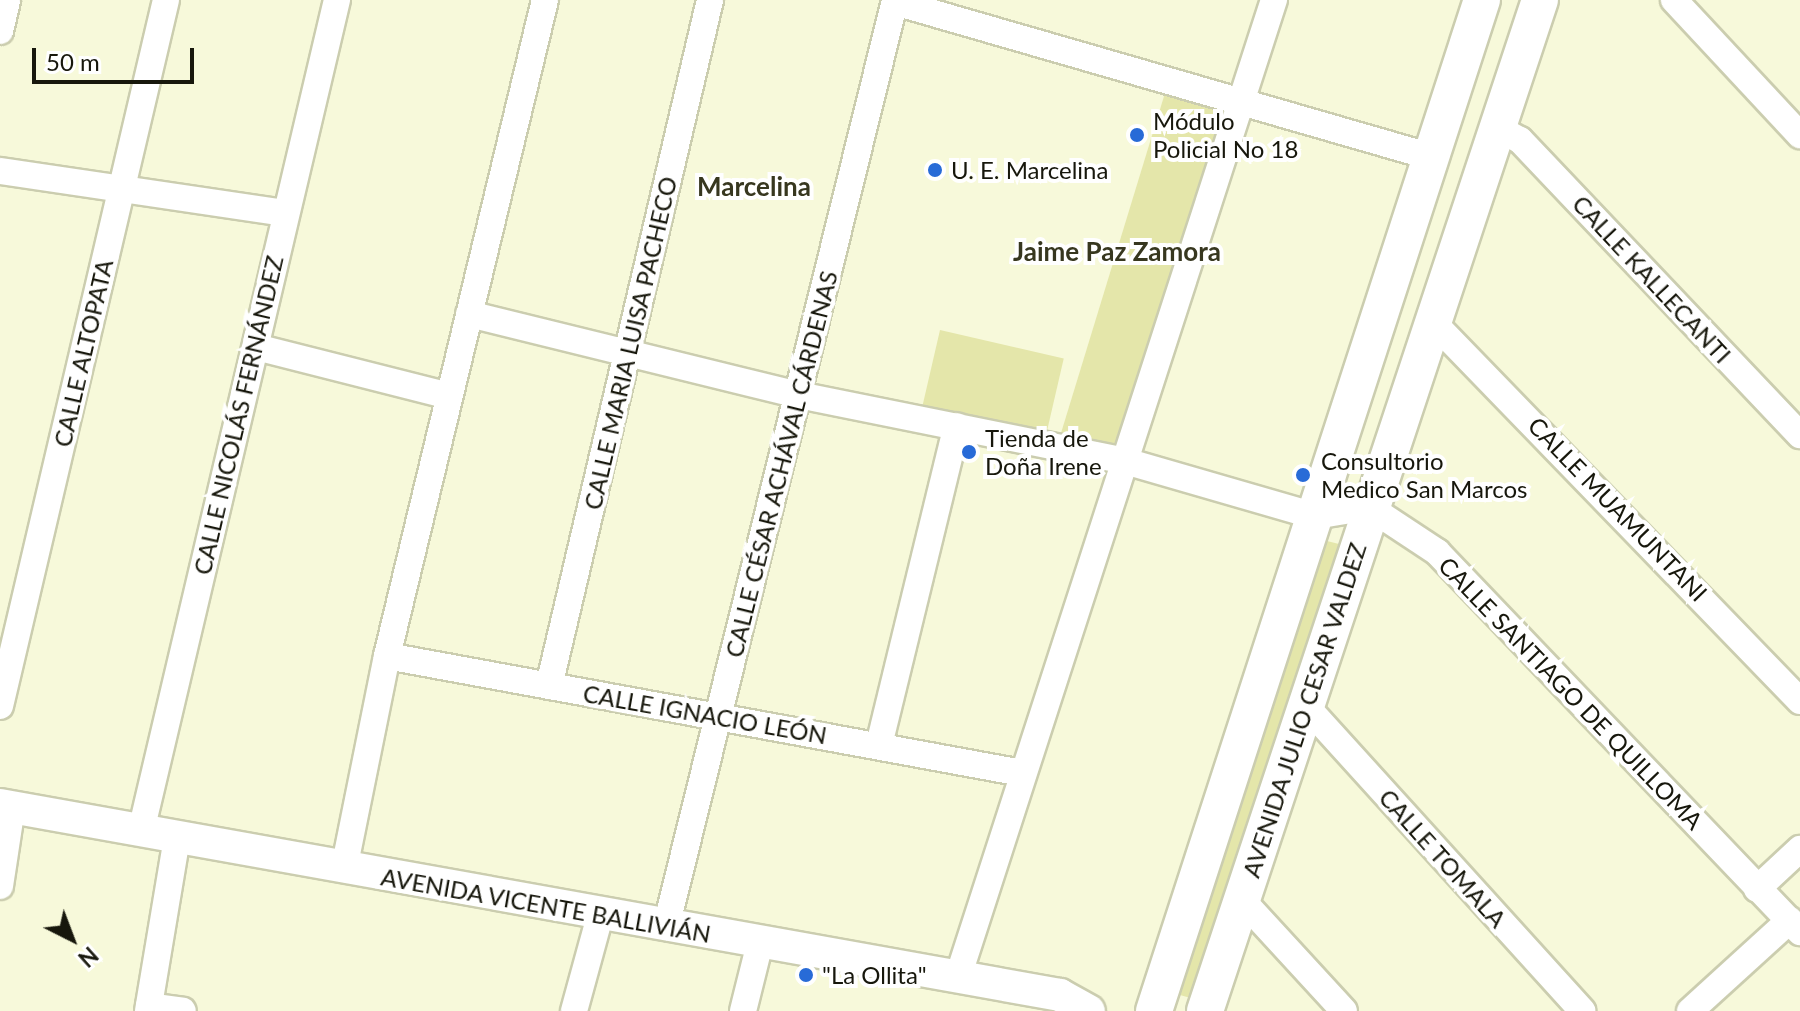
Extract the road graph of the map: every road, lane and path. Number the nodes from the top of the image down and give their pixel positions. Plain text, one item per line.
1 (7, 0) edge
2 (166, 0) edge
3 (337, 0) edge
4 (545, 0) edge
5 (710, 0) edge
6 (1274, 0) edge
7 (1482, 0) edge
8 (1540, 0) edge
9 (1674, 0) edge
10 (895, 1) edge
11 (0, 31) edge
12 (1244, 102) junction
13 (1498, 128) junction
14 (1800, 135) edge
15 (1432, 157) junction
16 (0, 171) edge
17 (121, 188) junction
18 (283, 213) junction
19 (469, 314) junction
20 (1432, 321) junction
21 (256, 347) junction
22 (629, 353) junction
23 (799, 395) junction
24 (449, 396) junction
25 (957, 426) junction
26 (1800, 435) edge
27 (1125, 461) junction
28 (1369, 507) junction
29 (1315, 516) junction
30 (387, 656) junction
31 (549, 686) junction
32 (1800, 701) edge
33 (1305, 705) junction
34 (0, 706) edge
35 (718, 716) junction
36 (879, 745) junction
37 (1022, 773) junction
38 (6, 806) edge
39 (141, 831) junction
40 (177, 837) junction
41 (1800, 849) edge
42 (344, 869) junction
43 (0, 886) edge
44 (1757, 889) junction
45 (1243, 901) junction
46 (600, 916) junction
47 (1795, 926) edge
48 (666, 927) junction
49 (760, 943) junction
50 (958, 977) junction
51 (148, 1008) edge
52 (183, 1011) edge
53 (574, 1011) edge
54 (743, 1011) edge
55 (1089, 1011) edge
56 (1154, 1011) edge
57 (1205, 1011) edge
58 (1344, 1011) edge
59 (1582, 1011) edge
60 (1690, 1011) edge

1 - 11 street
2 - 17 street, CALLE ALTOPATA
3 - 18 street, CALLE NICOLÁS FERNÁNDEZ
4 - 19 street
5 - 22 street, CALLE MARIA LUISA PACHECO
6 - 12 street
7 - 15 main road, AVENIDA JULIO CESAR VALDEZ
8 - 13 main road, AVENIDA JULIO CESAR VALDEZ
9 - 14 street
10 - 12 street
10 - 23 street, CALLE CÉSAR ACHÁVAL CÁRDENAS
12 - 15 street
12 - 27 street
13 - 20 main road, AVENIDA JULIO CESAR VALDEZ
13 - 26 street, CALLE KALLECANTI
15 - 29 main road, AVENIDA JULIO CESAR VALDEZ
16 - 17 street
17 - 18 street
17 - 34 street, CALLE ALTOPATA
18 - 21 street, CALLE NICOLÁS FERNÁNDEZ
19 - 22 street
19 - 24 street
20 - 28 main road, AVENIDA JULIO CESAR VALDEZ
20 - 32 street, CALLE MUAMUNTANI
21 - 24 street
21 - 39 street, CALLE NICOLÁS FERNÁNDEZ
22 - 23 street
22 - 31 street, CALLE MARIA LUISA PACHECO
23 - 25 street
23 - 35 street, CALLE CÉSAR ACHÁVAL CÁRDENAS
24 - 30 street
25 - 27 street
25 - 36 street
27 - 29 street
27 - 37 street
28 - 29 street
28 - 33 main road, AVENIDA JULIO CESAR VALDEZ
28 - 44 street, CALLE SANTIAGO DE QUILLOMA
29 - 56 main road, AVENIDA JULIO CESAR VALDEZ
30 - 31 street, CALLE IGNACIO LEÓN
30 - 42 street
31 - 35 street, CALLE IGNACIO LEÓN
33 - 45 main road, AVENIDA JULIO CESAR VALDEZ
33 - 59 street, CALLE TOMALA
35 - 36 street, CALLE IGNACIO LEÓN
35 - 48 street, CALLE CÉSAR ACHÁVAL CÁRDENAS
36 - 37 street, CALLE IGNACIO LEÓN
37 - 50 street
38 - 39 street, AVENIDA VICENTE BALLIVIÁN
38 - 43 street
39 - 40 street, AVENIDA VICENTE BALLIVIÁN
40 - 42 street, AVENIDA VICENTE BALLIVIÁN
40 - 51 street
41 - 44 street
42 - 46 street, AVENIDA VICENTE BALLIVIÁN
44 - 47 street, CALLE SANTIAGO DE QUILLOMA
45 - 57 main road, AVENIDA JULIO CESAR VALDEZ
45 - 58 street
46 - 48 street, AVENIDA VICENTE BALLIVIÁN
46 - 53 street
47 - 60 street
48 - 49 street, AVENIDA VICENTE BALLIVIÁN
49 - 50 street, AVENIDA VICENTE BALLIVIÁN
49 - 54 street
50 - 55 street, AVENIDA VICENTE BALLIVIÁN
51 - 52 street

